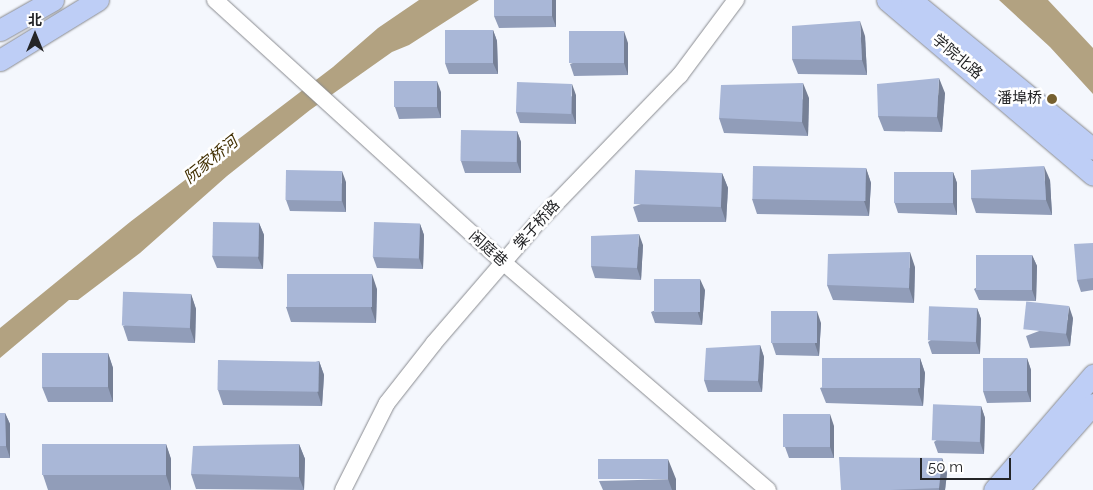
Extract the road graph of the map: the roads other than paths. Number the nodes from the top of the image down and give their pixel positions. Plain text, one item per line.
1 (53, 0) edge
2 (98, 0) edge
3 (215, 0) edge
4 (736, 0) edge
5 (887, 0) edge
6 (911, 0) edge
7 (0, 30) edge
8 (0, 60) edge
9 (1093, 149) edge
10 (1093, 175) edge
11 (504, 264) junction
12 (1093, 375) edge
13 (1093, 404) edge
14 (343, 490) edge
15 (768, 490) edge
16 (994, 490) edge
17 (1017, 490) edge

1 - 7 main road
2 - 8 main road
3 - 11 street, 闲庭巷
4 - 11 street, 棠子桥路
5 - 10 main road, 学院北路
6 - 9 main road, 学院北路
11 - 14 street, 棠子桥路
11 - 15 street, 闲庭巷
12 - 16 main road
13 - 17 main road

